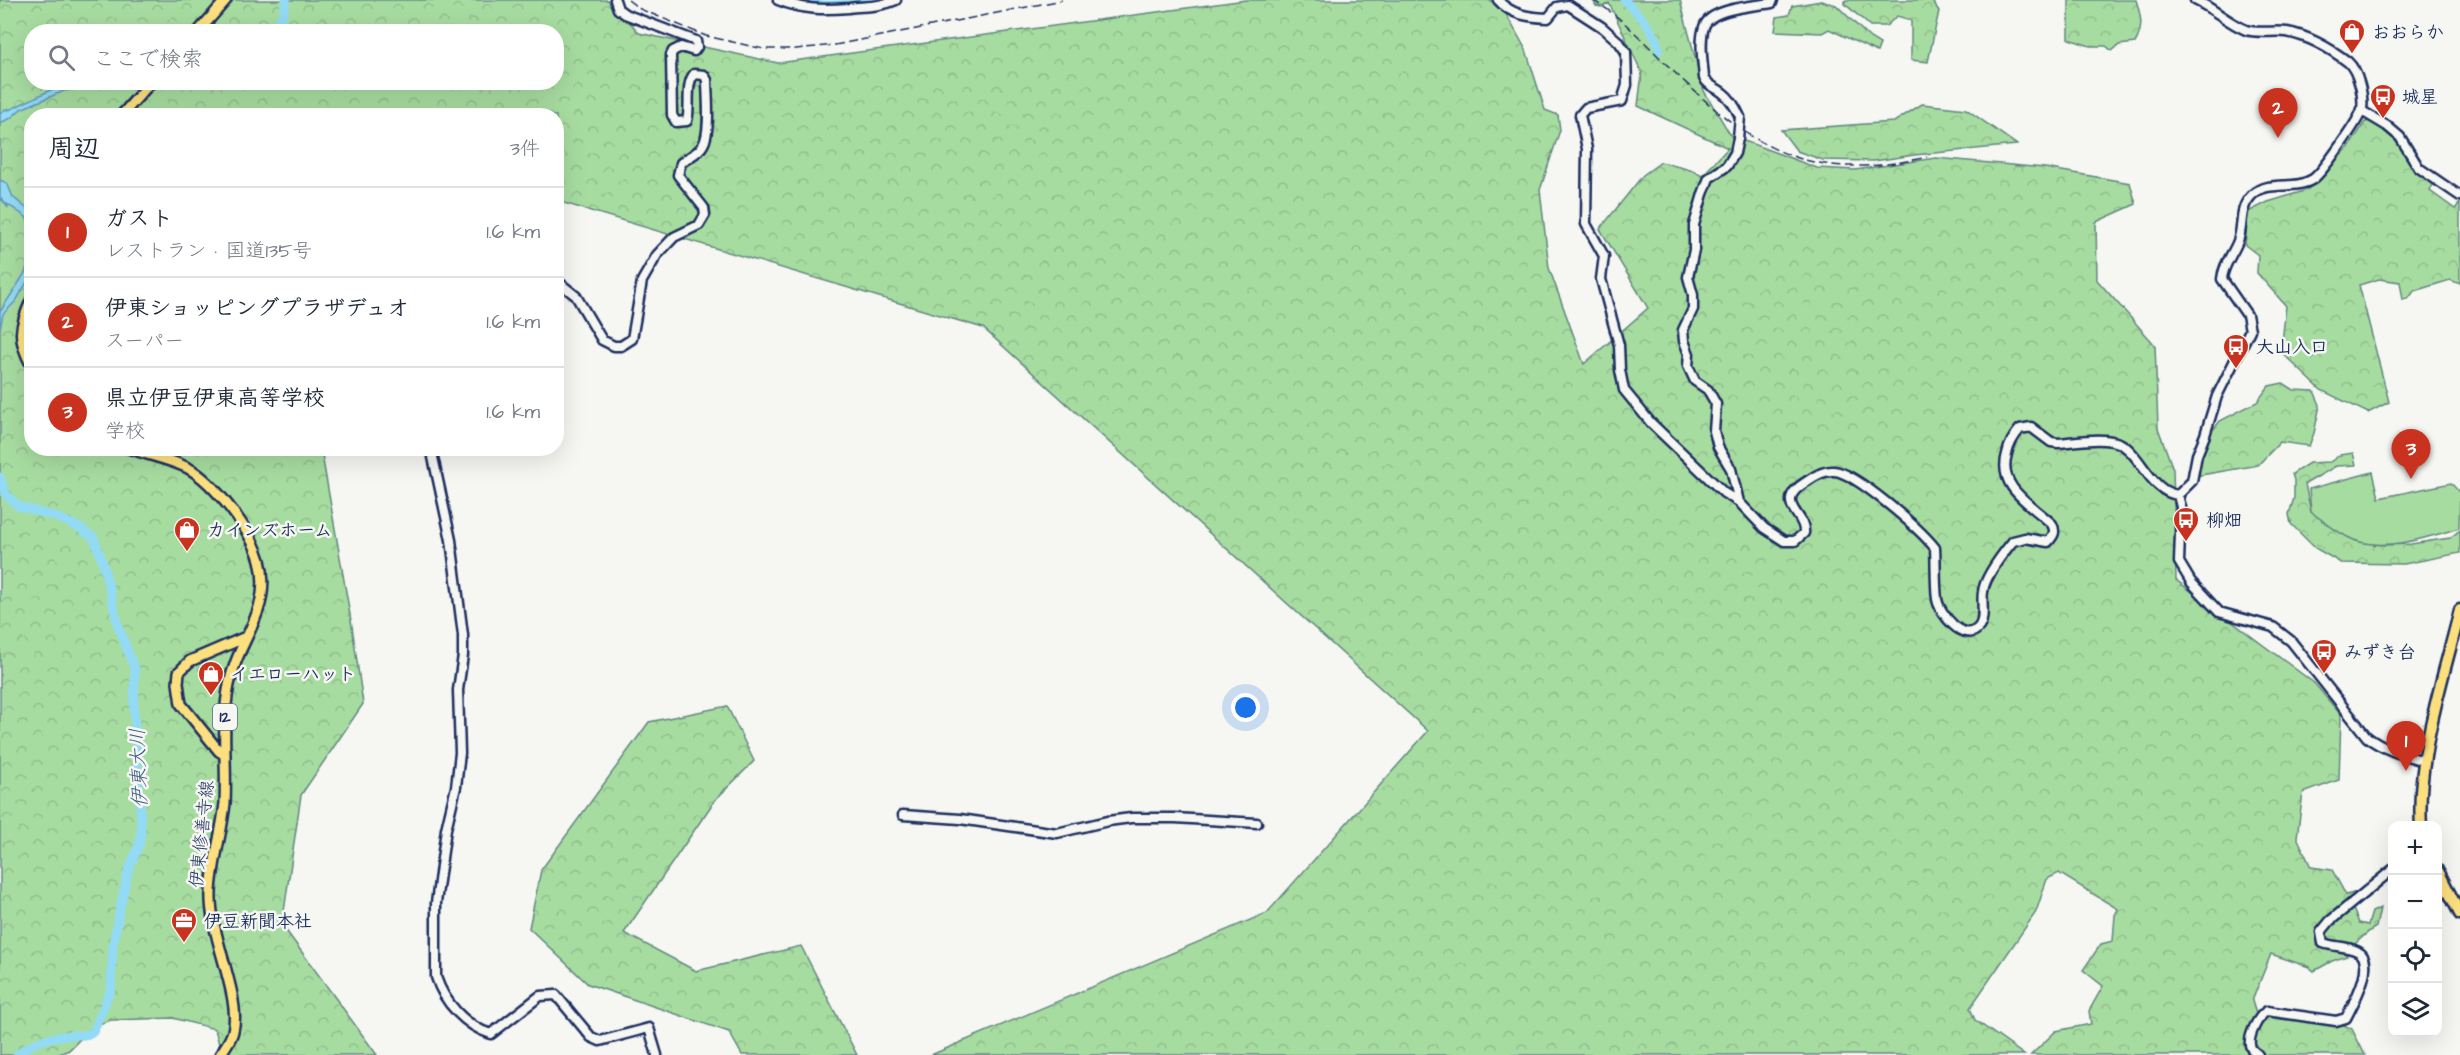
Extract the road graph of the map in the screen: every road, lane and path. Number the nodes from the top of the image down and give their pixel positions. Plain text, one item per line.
1 (226, 0) edge
2 (615, 0) edge
3 (778, 0) edge
4 (896, 0) edge
5 (1498, 0) edge
6 (1773, 0) edge
7 (2195, 0) edge
8 (205, 24) edge
9 (144, 90) edge
10 (128, 108) edge
11 (2362, 111) junction
12 (2460, 196) edge
13 (564, 286) edge
14 (24, 317) edge
15 (24, 348) edge
16 (151, 456) edge
17 (433, 456) edge
18 (2178, 495) junction
19 (1739, 502) junction
20 (2460, 610) edge
21 (246, 637) junction
22 (225, 755) junction
23 (2424, 761) junction
24 (903, 815) dead end
25 (2421, 821) edge
26 (1257, 823) dead end
27 (2388, 873) edge
28 (2440, 875) edge
29 (2460, 914) edge
30 (220, 1055) edge
31 (657, 1055) edge
32 (2258, 1055) edge

1 - 8 main road
2 - 13 street
3 - 4 street
5 - 19 street
6 - 19 street, bridge
7 - 11 street
9 - 10 main road
11 - 12 street
11 - 18 street
14 - 15 main road
16 - 21 main road, 伊東修善寺線 / 12
17 - 31 street
18 - 19 street
18 - 23 street
20 - 23 highway
21 - 22 main road, 伊東修善寺線 / 12
21 - 22 main road, 12
22 - 30 main road, 伊東修善寺線 / 12
23 - 25 highway
24 - 26 street
27 - 32 street
28 - 29 highway

